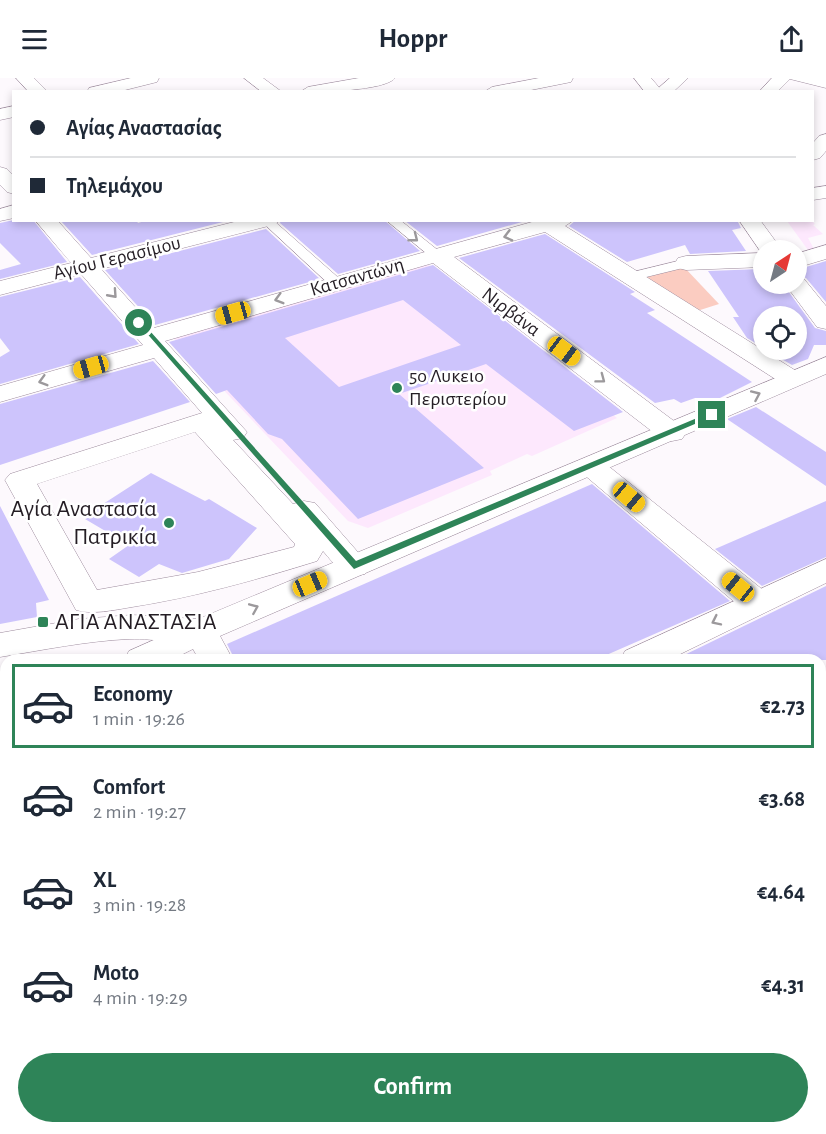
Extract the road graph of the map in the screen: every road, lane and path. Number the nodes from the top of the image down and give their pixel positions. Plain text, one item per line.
1 (24, 78) edge
2 (252, 78) edge
3 (387, 78) edge
4 (565, 78) edge
5 (642, 78) edge
6 (681, 78) edge
7 (782, 78) edge
8 (797, 78) edge
9 (146, 79) edge
10 (826, 83) edge
11 (544, 84) edge
12 (38, 90) edge
13 (104, 90) edge
14 (162, 90) edge
15 (271, 90) edge
16 (319, 90) edge
17 (505, 90) edge
18 (653, 90) edge
19 (665, 90) edge
20 (769, 90) edge
21 (826, 140) edge
22 (814, 153) edge
23 (0, 173) edge
24 (12, 186) edge
25 (47, 222) edge
26 (264, 222) edge
27 (269, 222) edge
28 (395, 222) edge
29 (750, 222) edge
30 (556, 223) edge
31 (764, 240) edge
32 (826, 252) edge
33 (437, 255) junction
34 (807, 258) edge
35 (753, 261) edge
36 (686, 264) joint
37 (87, 265) junction
38 (630, 277) junction
39 (336, 283) junction
40 (0, 288) edge
41 (804, 294) edge
42 (826, 322) edge
43 (156, 342) junction
44 (826, 364) edge
45 (792, 380) junction
46 (0, 394) edge
47 (209, 405) junction
48 (672, 433) junction
49 (592, 467) junction
50 (9, 475) edge
51 (354, 566) junction
52 (826, 570) edge
53 (756, 602) junction
54 (79, 631) junction
55 (0, 645) edge
56 (208, 646) edge
57 (170, 654) edge
58 (649, 654) edge

1 - 12 street
2 - 15 street
3 - 16 street
4 - 11 street
5 - 18 street
6 - 19 street
7 - 20 street
8 - 10 street
9 - 13 street
9 - 14 street
11 - 17 street
21 - 22 street
23 - 24 street
25 - 37 street
26 - 37 street, Αγίου Γερασίμου
27 - 39 lane
28 -> 33 lane
29 - 31 street
30 -> 33 street, Κατσαντώνη
30 - 38 street
32 - 34 street
33 - 39 street, Κατσαντώνη
33 -> 48 street, Νιρβάνα
35 - 36 street
36 - 38 lane
37 - 40 street, Αγίου Γερασίμου
37 -> 43 street
38 - 45 street
39 -> 43 street, Κατσαντώνη
41 - 42 street
43 -> 46 street, Κατσαντώνη
43 - 47 street
44 - 45 street
48 -> 45 street
47 - 50 street
47 - 51 street
48 - 49 street
49 - 51 street
49 - 53 street
50 - 50 street
50 - 54 street
56 -> 51 street
52 - 53 street
53 -> 58 street
54 - 55 street
54 - 56 street
56 - 57 street

